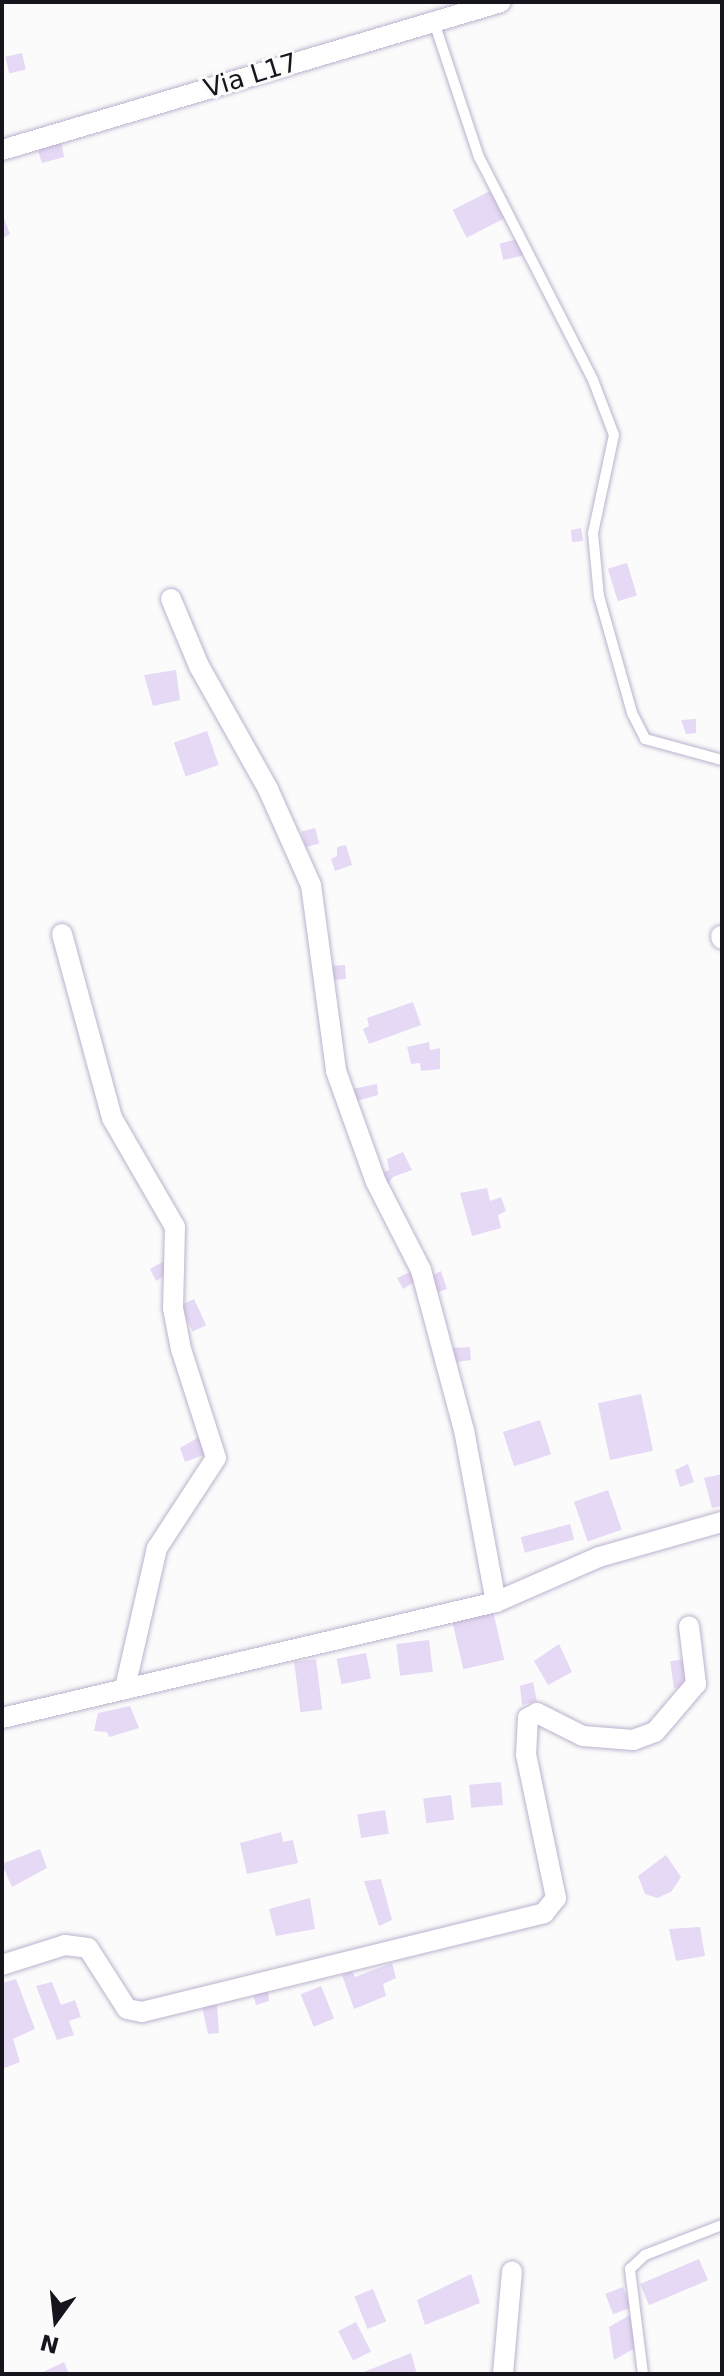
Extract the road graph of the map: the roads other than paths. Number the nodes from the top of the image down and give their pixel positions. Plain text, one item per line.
1 (501, 2) edge
2 (434, 22) junction
3 (2, 150) edge
4 (171, 599) dead end
5 (722, 760) edge
6 (62, 934) dead end
7 (722, 1522) edge
8 (496, 1602) junction
9 (689, 1626) dead end
10 (125, 1688) junction
11 (2, 1718) edge
12 (2, 1965) edge
13 (722, 2225) edge
14 (512, 2271) dead end
15 (503, 2374) edge
16 (643, 2374) edge

1 - 2 street, Via L17
2 - 3 street, Via L17
2 - 5 lane
4 - 8 street
6 - 10 street
7 - 8 street
8 - 10 street
9 - 12 street
10 - 11 street
13 - 16 lane
14 - 15 street

